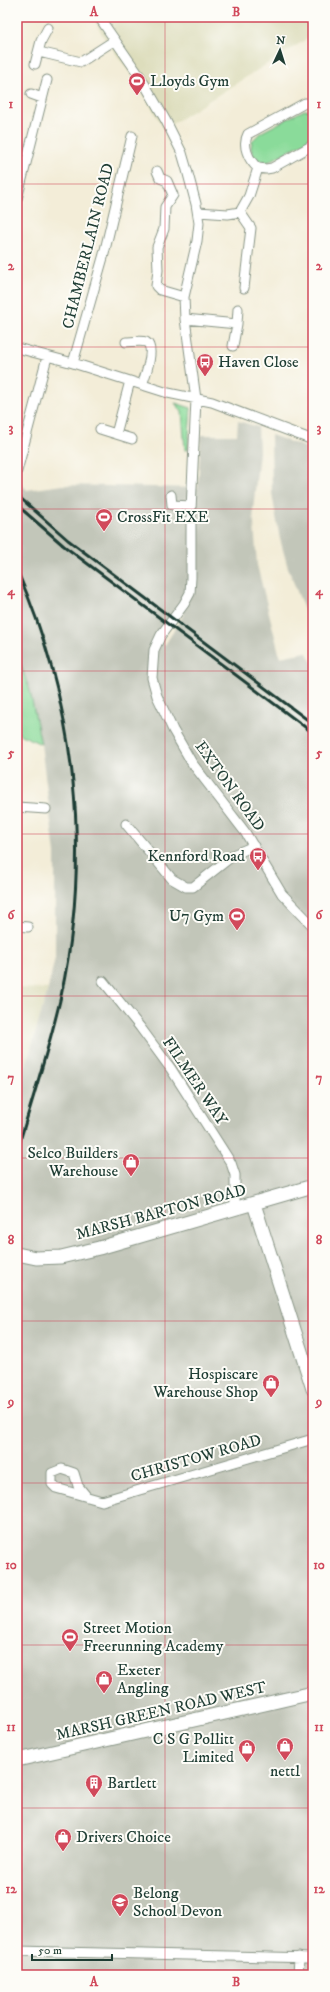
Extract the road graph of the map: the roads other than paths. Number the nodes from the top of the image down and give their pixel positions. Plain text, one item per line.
1 (99, 17) edge
2 (48, 28) dead end
3 (115, 40) junction
4 (39, 52) junction
5 (35, 64) dead end
6 (46, 80) dead end
7 (31, 94) dead end
8 (42, 98) junction
9 (313, 104) edge
10 (132, 136) dead end
11 (313, 145) edge
12 (258, 168) junction
13 (157, 171) dead end
14 (17, 199) edge
15 (198, 212) junction
16 (240, 212) junction
17 (244, 288) dead end
18 (184, 297) junction
19 (238, 309) dead end
20 (185, 319) junction
21 (237, 324) junction
22 (126, 342) dead end
23 (233, 346) dead end
24 (17, 348) edge
25 (47, 357) junction
26 (73, 363) junction
27 (130, 381) junction
28 (142, 385) junction
29 (196, 399) junction
30 (100, 430) dead end
31 (116, 434) junction
32 (132, 439) dead end
33 (313, 440) edge
34 (17, 471) edge
35 (171, 495) dead end
36 (191, 506) junction
37 (17, 807) edge
38 (46, 809) dead end
39 (126, 824) dead end
40 (254, 846) junction
41 (17, 926) edge
42 (313, 926) edge
43 (28, 927) dead end
44 (103, 981) dead end
45 (313, 1186) edge
46 (254, 1204) junction
47 (235, 1209) junction
48 (17, 1254) edge
49 (313, 1389) edge
50 (313, 1439) edge
51 (86, 1497) dead end
52 (313, 1693) edge
53 (17, 1760) edge
54 (17, 1951) edge
55 (299, 1957) junction
56 (313, 1958) edge
57 (298, 1975) edge

1 - 3 street
2 - 4 street
3 - 4 street
3 - 15 street
4 - 5 street
6 - 8 street
7 - 8 street
8 - 14 street
9 - 12 street
10 - 26 street, CHAMBERLAIN ROAD
11 - 12 street
12 - 16 street
13 - 18 street
15 - 16 street
15 - 18 street
16 - 17 street
18 - 20 street
19 - 21 street
20 - 21 street
20 - 29 street
21 - 23 street
22 - 28 street
24 - 25 street
25 - 26 street
25 - 34 street
26 - 27 street
27 - 28 street
27 - 31 street
28 - 29 street
29 - 33 street
29 - 36 street
30 - 31 street
31 - 32 street
35 - 36 street
36 - 40 street, EXTON ROAD
37 - 38 street
39 - 40 street
40 - 42 street, EXTON ROAD
41 - 43 street
44 - 47 street, FILMER WAY
45 - 46 street, MARSH BARTON ROAD
46 - 47 street, MARSH BARTON ROAD
46 - 49 street
47 - 48 street, MARSH BARTON ROAD
50 - 51 street, CHRISTOW ROAD
52 - 53 street, MARSH GREEN ROAD WEST
54 - 55 street
55 - 56 street
55 - 57 street

